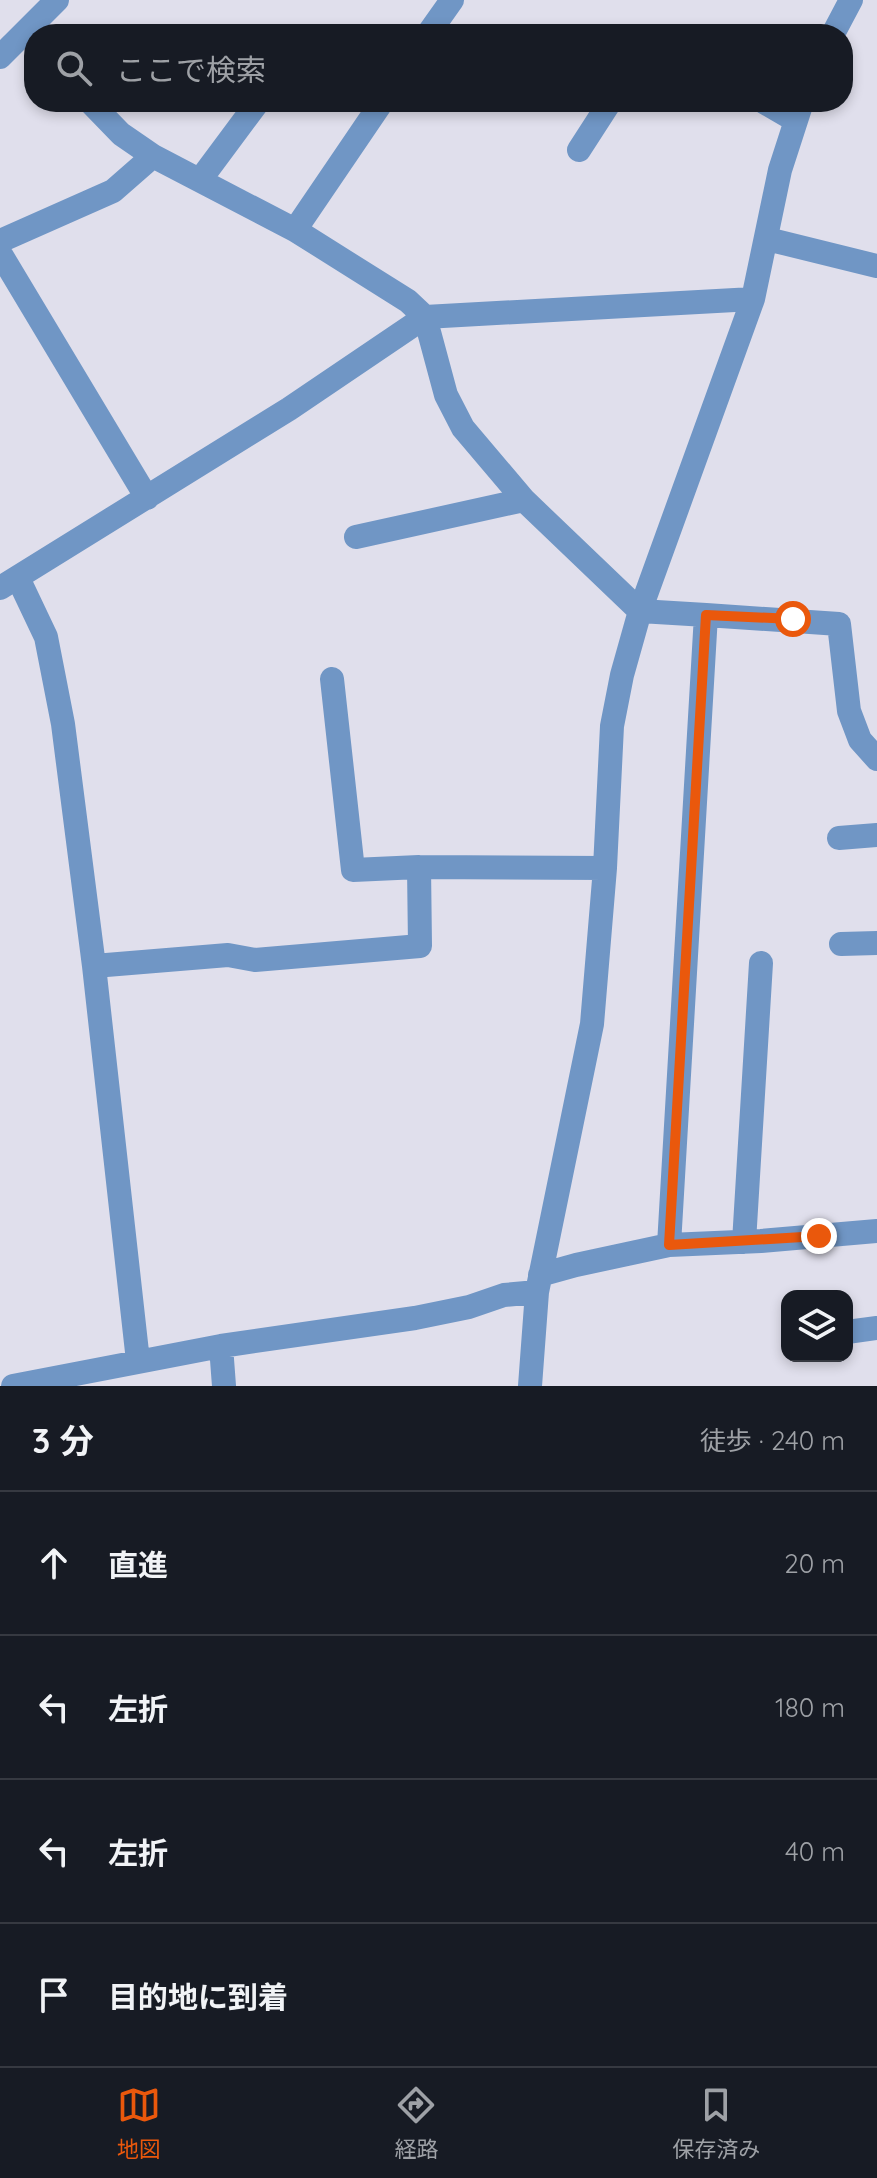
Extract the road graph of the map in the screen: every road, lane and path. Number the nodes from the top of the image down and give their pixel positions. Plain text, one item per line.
1 (57, 0) edge
2 (452, 0) edge
3 (851, 0) edge
4 (40, 24) edge
5 (435, 24) edge
6 (838, 24) edge
7 (24, 43) edge
8 (0, 57) edge
9 (100, 112) edge
10 (251, 112) edge
11 (375, 112) edge
12 (604, 112) edge
13 (798, 112) edge
14 (579, 150) dead end
15 (153, 156) junction
16 (200, 180) junction
17 (295, 230) junction
18 (767, 239) junction
19 (0, 241) edge
20 (0, 253) edge
21 (877, 266) edge
22 (753, 299) junction
23 (425, 317) junction
24 (147, 498) junction
25 (524, 500) junction
26 (356, 537) dead end
27 (9, 583) edge
28 (640, 611) junction
29 (706, 615) junction
30 (332, 679) dead end
31 (877, 759) edge
32 (877, 835) edge
33 (839, 838) dead end
34 (419, 867) junction
35 (605, 868) junction
36 (877, 943) edge
37 (841, 944) dead end
38 (761, 963) dead end
39 (94, 966) junction
40 (877, 1231) edge
41 (744, 1242) junction
42 (669, 1245) junction
43 (538, 1284) junction
44 (877, 1328) edge
45 (853, 1331) edge
46 (221, 1346) junction
47 (138, 1361) junction
48 (13, 1386) edge
49 (224, 1386) edge
50 (530, 1386) edge

1 - 4 street
2 - 5 street
3 - 6 street
7 - 8 street
9 - 15 street
10 - 16 street
11 - 17 street
12 - 14 street
13 - 18 street
15 - 16 street
15 - 19 street
16 - 17 street
17 - 23 street
18 - 21 street
18 - 22 street
20 - 24 street
22 - 23 street
22 - 28 street
23 - 24 street
23 - 25 street
24 - 27 street
25 - 26 street
25 - 28 street
27 - 39 street
28 - 29 street
28 - 35 street
29 - 31 street
29 - 42 street
30 - 34 street
32 - 33 street
34 - 35 street
34 - 39 street
35 - 43 street
36 - 37 street
38 - 41 street
39 - 47 street
40 - 41 street
41 - 42 street
42 - 43 street
43 - 46 street
43 - 50 street
44 - 45 street
46 - 47 street
46 - 49 street
47 - 48 street

